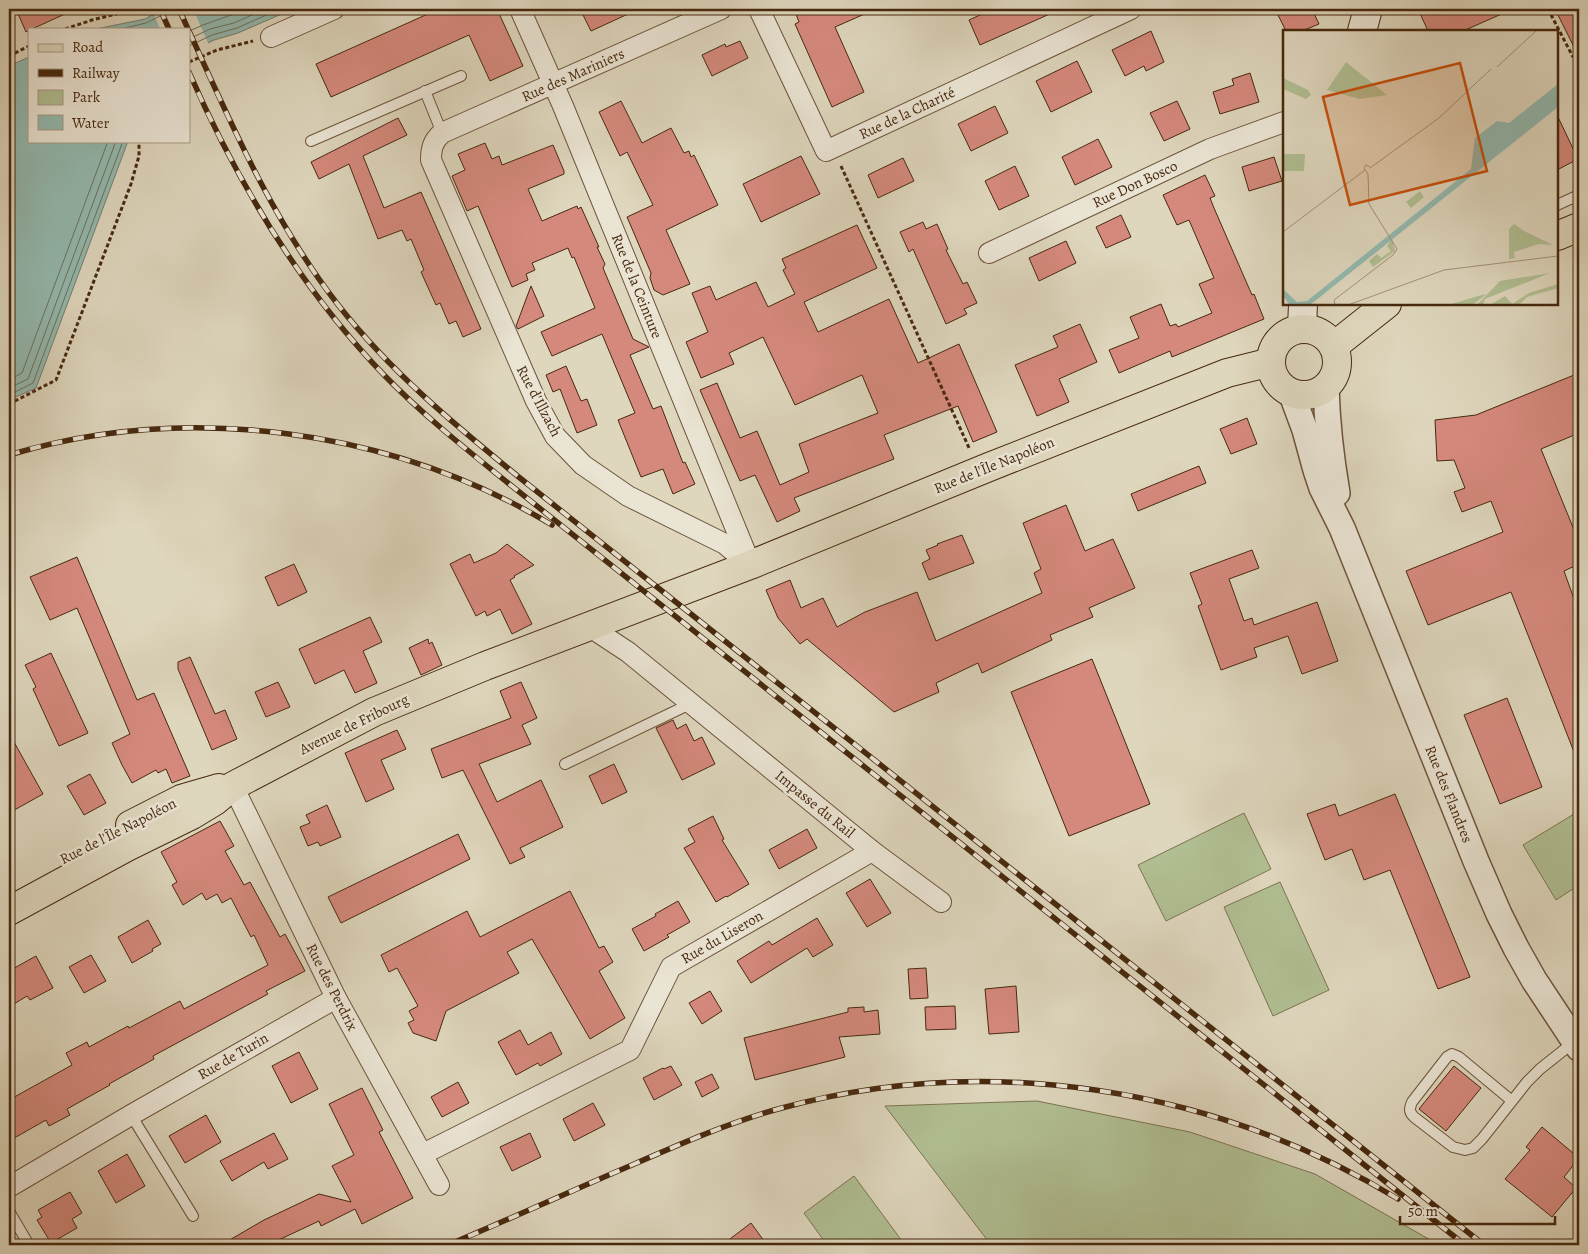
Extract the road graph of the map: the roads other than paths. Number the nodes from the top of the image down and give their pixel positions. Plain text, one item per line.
1 (334, 9) edge
2 (520, 9) edge
3 (721, 9) edge
4 (759, 9) edge
5 (1131, 9) edge
6 (1368, 9) edge
7 (1362, 30) edge
8 (271, 37) road end
9 (461, 76) dead end
10 (553, 83) junction
11 (425, 91) junction
12 (1283, 122) edge
13 (311, 141) dead end
14 (437, 141) junction
15 (1579, 194) edge
16 (1558, 204) edge
17 (1579, 227) edge
18 (1558, 236) edge
19 (989, 253) dead end
20 (1386, 305) edge
21 (1303, 316) edge
22 (1334, 346) junction
23 (1271, 362) junction
24 (1326, 387) junction
25 (1291, 392) junction
26 (1342, 528) junction
27 (750, 565) junction
28 (719, 577) joint
29 (590, 627) junction
30 (690, 704) junction
31 (565, 764) dead end
32 (233, 786) junction
33 (872, 851) junction
34 (9, 889) edge
35 (941, 902) dead end
36 (9, 911) edge
37 (336, 998) junction
38 (1577, 1045) edge
39 (1512, 1101) junction
40 (131, 1115) junction
41 (423, 1154) junction
42 (439, 1185) dead end
43 (9, 1187) edge
44 (9, 1211) edge
45 (193, 1216) dead end
46 (29, 1245) edge

1 - 8 street
2 - 10 street, Rue de la Ceinture
3 - 10 street, Rue des Mariniers
4 - 5 street, Rue de la Charité
6 - 7 main road
9 - 11 lane
10 - 14 street, Rue des Mariniers
10 - 27 street, Rue de la Ceinture
11 - 13 lane
11 - 14 lane
12 - 19 street, Rue Don Bosco
14 - 27 street, Rue d'Illzach
15 - 16 lane
17 - 18 main road
20 - 22 main road
21 - 22 main road
21 - 23 main road
22 - 24 main road
23 - 25 main road
23 - 27 main road, Rue de l'Île Napoléon
24 - 25 main road
24 - 26 street, Rue des Flandres
25 - 26 street, Rue des Flandres
26 - 38 street, Rue des Flandres
27 - 28 main road, Rue de l'Île Napoléon
28 - 29 main road, Avenue de Fribourg
29 - 30 street, Impasse du Rail
29 - 32 main road, Avenue de Fribourg
30 - 31 lane
30 - 33 street, Impasse du Rail
32 - 34 main road, Rue de l'Île Napoléon
32 - 36 main road, Avenue de Fribourg
32 - 37 street, Rue des Perdrix
33 - 35 street, Impasse du Rail
33 - 41 street, Rue du Liseron
37 - 40 street, Rue de Turin
37 - 41 street, Rue des Perdrix
38 - 39 lane
39 - 39 lane
40 - 43 street, Rue de Turin
40 - 45 lane
41 - 42 street, Rue des Perdrix
44 - 46 lane

